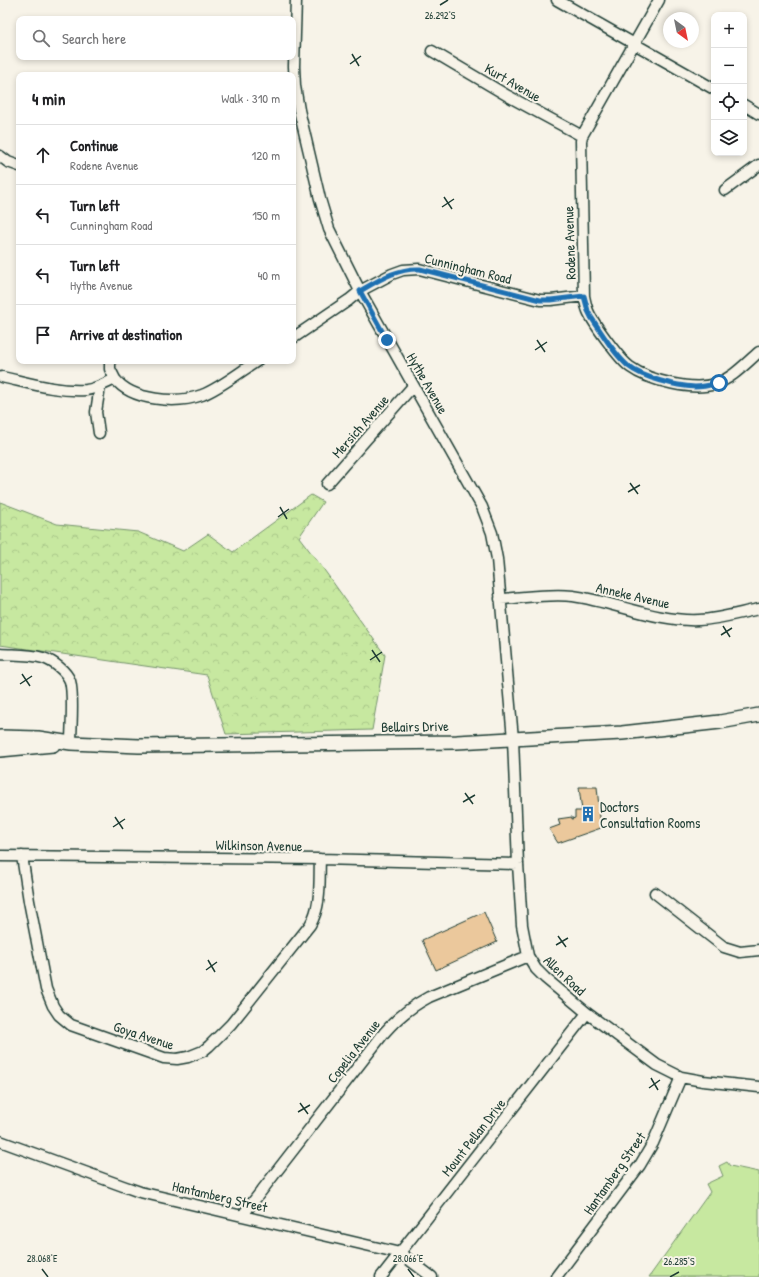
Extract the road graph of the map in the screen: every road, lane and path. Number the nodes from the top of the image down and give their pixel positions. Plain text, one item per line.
1 (296, 0) edge
2 (557, 0) edge
3 (659, 0) edge
4 (296, 16) edge
5 (634, 44) junction
6 (432, 51) dead end
7 (294, 60) edge
8 (295, 72) edge
9 (296, 84) edge
10 (711, 87) edge
11 (747, 108) edge
12 (759, 114) edge
13 (582, 136) junction
14 (0, 156) edge
15 (16, 165) edge
16 (759, 165) edge
17 (725, 190) dead end
18 (360, 291) junction
19 (584, 296) junction
20 (296, 336) edge
21 (759, 352) edge
22 (110, 364) edge
23 (252, 364) edge
24 (2, 377) dead end
25 (116, 379) junction
26 (100, 386) junction
27 (414, 386) junction
28 (99, 433) dead end
29 (327, 484) dead end
30 (500, 599) junction
31 (759, 609) edge
32 (0, 654) edge
33 (759, 715) edge
34 (0, 737) edge
35 (513, 739) junction
36 (71, 743) junction
37 (0, 750) edge
38 (0, 856) edge
39 (22, 856) junction
40 (320, 859) junction
41 (518, 864) junction
42 (654, 892) dead end
43 (759, 950) edge
44 (528, 956) junction
45 (587, 1013) junction
46 (681, 1077) junction
47 (759, 1087) edge
48 (0, 1141) edge
49 (242, 1216) junction
50 (400, 1253) junction
51 (381, 1277) edge
52 (432, 1277) edge
53 (556, 1277) edge

1 - 4 street, Hythe Avenue
2 - 5 street
3 - 5 street, Rodene Avenue
5 - 10 street
5 - 13 street, Rodene Avenue
6 - 13 street, Kurt Avenue
7 - 8 street, Hythe Avenue
9 - 18 street, Hythe Avenue
11 - 12 street
13 - 19 street, Rodene Avenue
14 - 15 street
16 - 17 street
18 - 19 street, Cunningham Road
18 - 20 street, Cunningham Road
18 - 27 street, Hythe Avenue
19 - 21 street, Rodene Avenue
22 - 25 street
23 - 25 street
24 - 26 street
25 - 26 street
26 - 28 street
27 - 29 street, Mersich Avenue
27 - 30 street, Hythe Avenue
30 - 31 street, Anneke Avenue
30 - 35 street, Hythe Avenue
32 - 36 street
33 - 35 street, Bellairs Drive
34 - 36 street
35 - 36 street, Bellairs Drive
35 - 41 street, Allen Road
36 - 37 street
38 - 39 street, Wilkinson Avenue
39 - 40 street, Wilkinson Avenue
39 - 40 street, Goya Avenue
40 - 41 street, Wilkinson Avenue
41 - 44 street, Allen Road
42 - 43 street
44 - 45 street, Allen Road
44 - 49 street, Copelia Avenue
45 - 46 street, Allen Road
45 - 50 street, Mount Pellan Drive
46 - 47 street, Allen Road
46 - 53 street, Hantamberg Street
48 - 49 street, Hantamberg Street
49 - 50 street, Hantamberg Street
50 - 51 street, Mount Pellan Drive
50 - 52 street, Hantamberg Street

